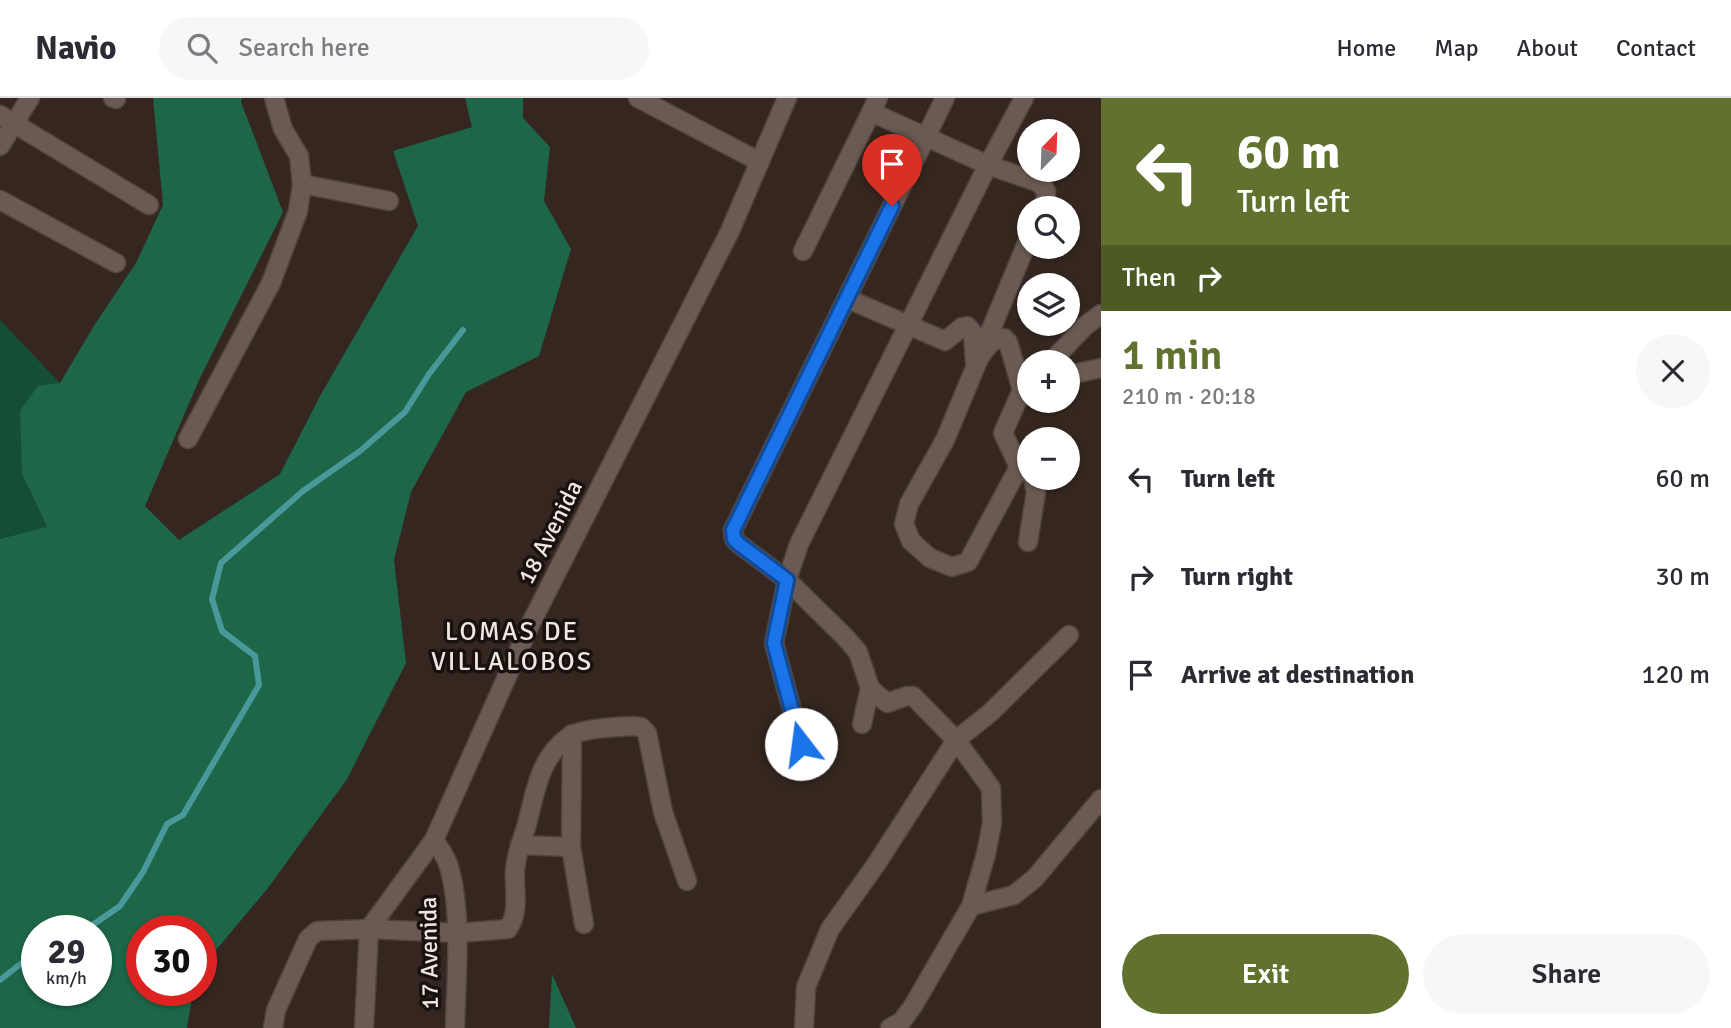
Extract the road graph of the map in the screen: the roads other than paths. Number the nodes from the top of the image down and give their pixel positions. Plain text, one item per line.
1 (30, 98) edge
2 (274, 98) edge
3 (638, 98) edge
4 (788, 98) edge
5 (945, 98) edge
6 (1024, 98) edge
7 (874, 105) edge
8 (8, 120) edge
9 (925, 137) junction
10 (0, 146) edge
11 (760, 162) junction
12 (988, 165) junction
13 (302, 184) junction
14 (1046, 196) edge
15 (0, 200) edge
16 (389, 201) dead end
17 (149, 205) dead end
18 (803, 251) dead end
19 (1020, 259) edge
20 (116, 263) dead end
21 (848, 299) junction
22 (1101, 314) edge
23 (908, 325) junction
24 (1062, 350) edge
25 (975, 363) junction
26 (1017, 363) edge
27 (1101, 368) edge
28 (1080, 372) edge
29 (1017, 406) edge
30 (188, 439) dead end
31 (1017, 456) edge
32 (1017, 488) edge
33 (1035, 490) edge
34 (1028, 542) dead end
35 (787, 580) junction
36 (1069, 635) dead end
37 (870, 688) junction
38 (862, 724) dead end
39 (572, 734) junction
40 (956, 740) junction
41 (801, 744) dead end
42 (1101, 799) edge
43 (434, 840) junction
44 (520, 845) junction
45 (571, 847) junction
46 (687, 881) dead end
47 (971, 906) junction
48 (584, 923) dead end
49 (369, 929) junction
50 (458, 933) junction
51 (272, 1028) edge
52 (364, 1028) edge
53 (455, 1028) edge
54 (804, 1028) edge
55 (891, 1028) edge

1 - 8 street
2 - 13 street
3 - 11 street
4 - 11 street, 18 Avenida
5 - 9 street
6 - 12 street
7 - 9 street
7 - 18 street
8 - 10 street
8 - 17 street
9 - 12 street
9 - 21 street
11 - 43 street, 18 Avenida
12 - 14 street
12 - 23 street
13 - 16 street
13 - 30 street
15 - 20 street
19 - 25 street
21 - 23 street
21 - 35 street
22 - 24 street
23 - 25 street
23 - 35 street
25 - 26 street
25 - 32 street
27 - 28 street
29 - 31 street
33 - 34 street
35 - 37 street
35 - 41 street
36 - 40 street
37 - 38 street
37 - 40 street
39 - 44 street
39 - 45 street
39 - 46 street
40 - 47 street
40 - 54 street
42 - 47 street
43 - 49 street, 18 Avenida
43 - 50 street, 17 Avenida
44 - 45 street
44 - 50 street
45 - 48 street
47 - 55 street
49 - 50 street
49 - 51 street
49 - 52 street
50 - 53 street, 17 Avenida

